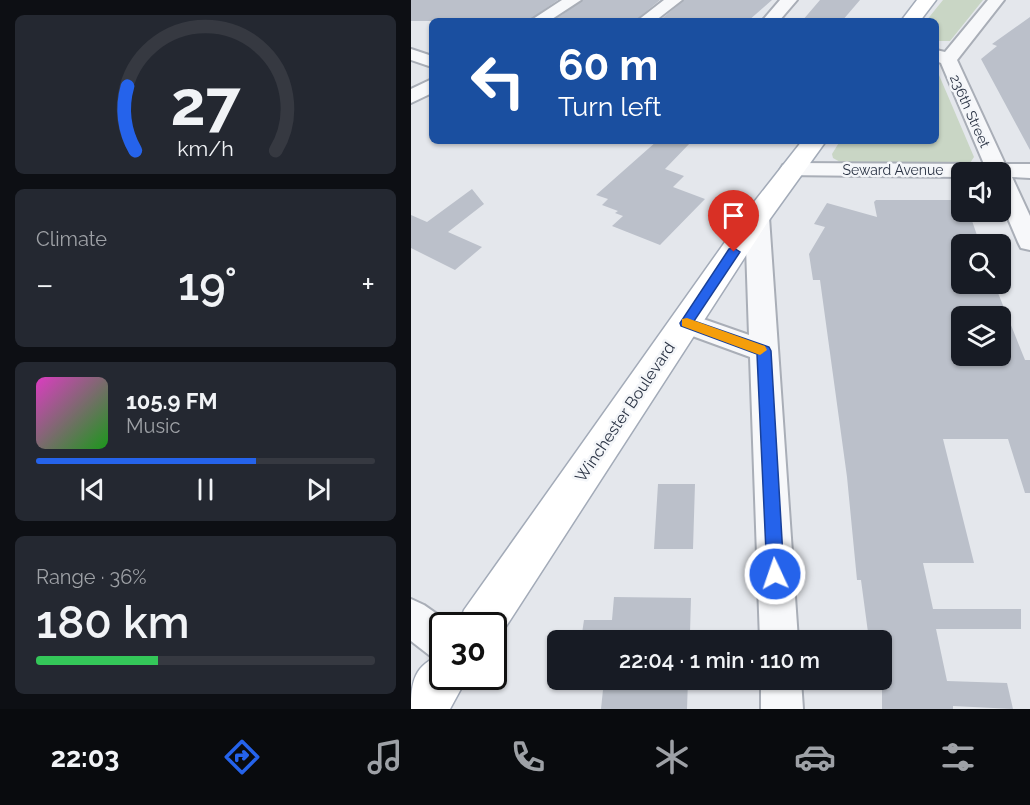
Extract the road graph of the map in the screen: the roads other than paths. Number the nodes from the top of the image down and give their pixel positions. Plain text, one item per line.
1 (674, 0) edge
2 (789, 0) edge
3 (927, 0) edge
4 (996, 0) edge
5 (565, 1) edge
6 (542, 18) edge
7 (649, 18) edge
8 (773, 18) edge
9 (912, 18) edge
10 (411, 54) edge
11 (942, 58) edge
12 (429, 61) edge
13 (429, 87) edge
14 (411, 97) edge
15 (812, 144) edge
16 (993, 162) edge
17 (791, 170) junction
18 (1030, 171) edge
19 (951, 173) edge
20 (1011, 173) edge
21 (1011, 200) edge
22 (757, 217) junction
23 (1030, 242) edge
24 (686, 323) junction
25 (764, 351) junction
26 (490, 612) edge
27 (411, 618) edge
28 (778, 630) edge
29 (429, 631) edge
30 (435, 690) edge
31 (781, 690) edge
32 (422, 709) edge
33 (782, 709) edge

1 - 7 street
2 - 8 street
3 - 9 main road
4 - 11 street
5 - 6 street
10 - 12 street
11 - 16 street, 236th Street
13 - 14 street
15 - 17 main road, Winchester Boulevard
17 - 19 street, Seward Avenue
17 - 22 main road, Winchester Boulevard
18 - 20 street, Seward Avenue
21 - 23 street, 236th Street
22 - 24 main road, Winchester Boulevard
22 - 25 street
24 - 25 street
24 - 26 main road, Winchester Boulevard
25 - 28 street
27 - 29 street
30 - 32 main road
31 - 33 street

